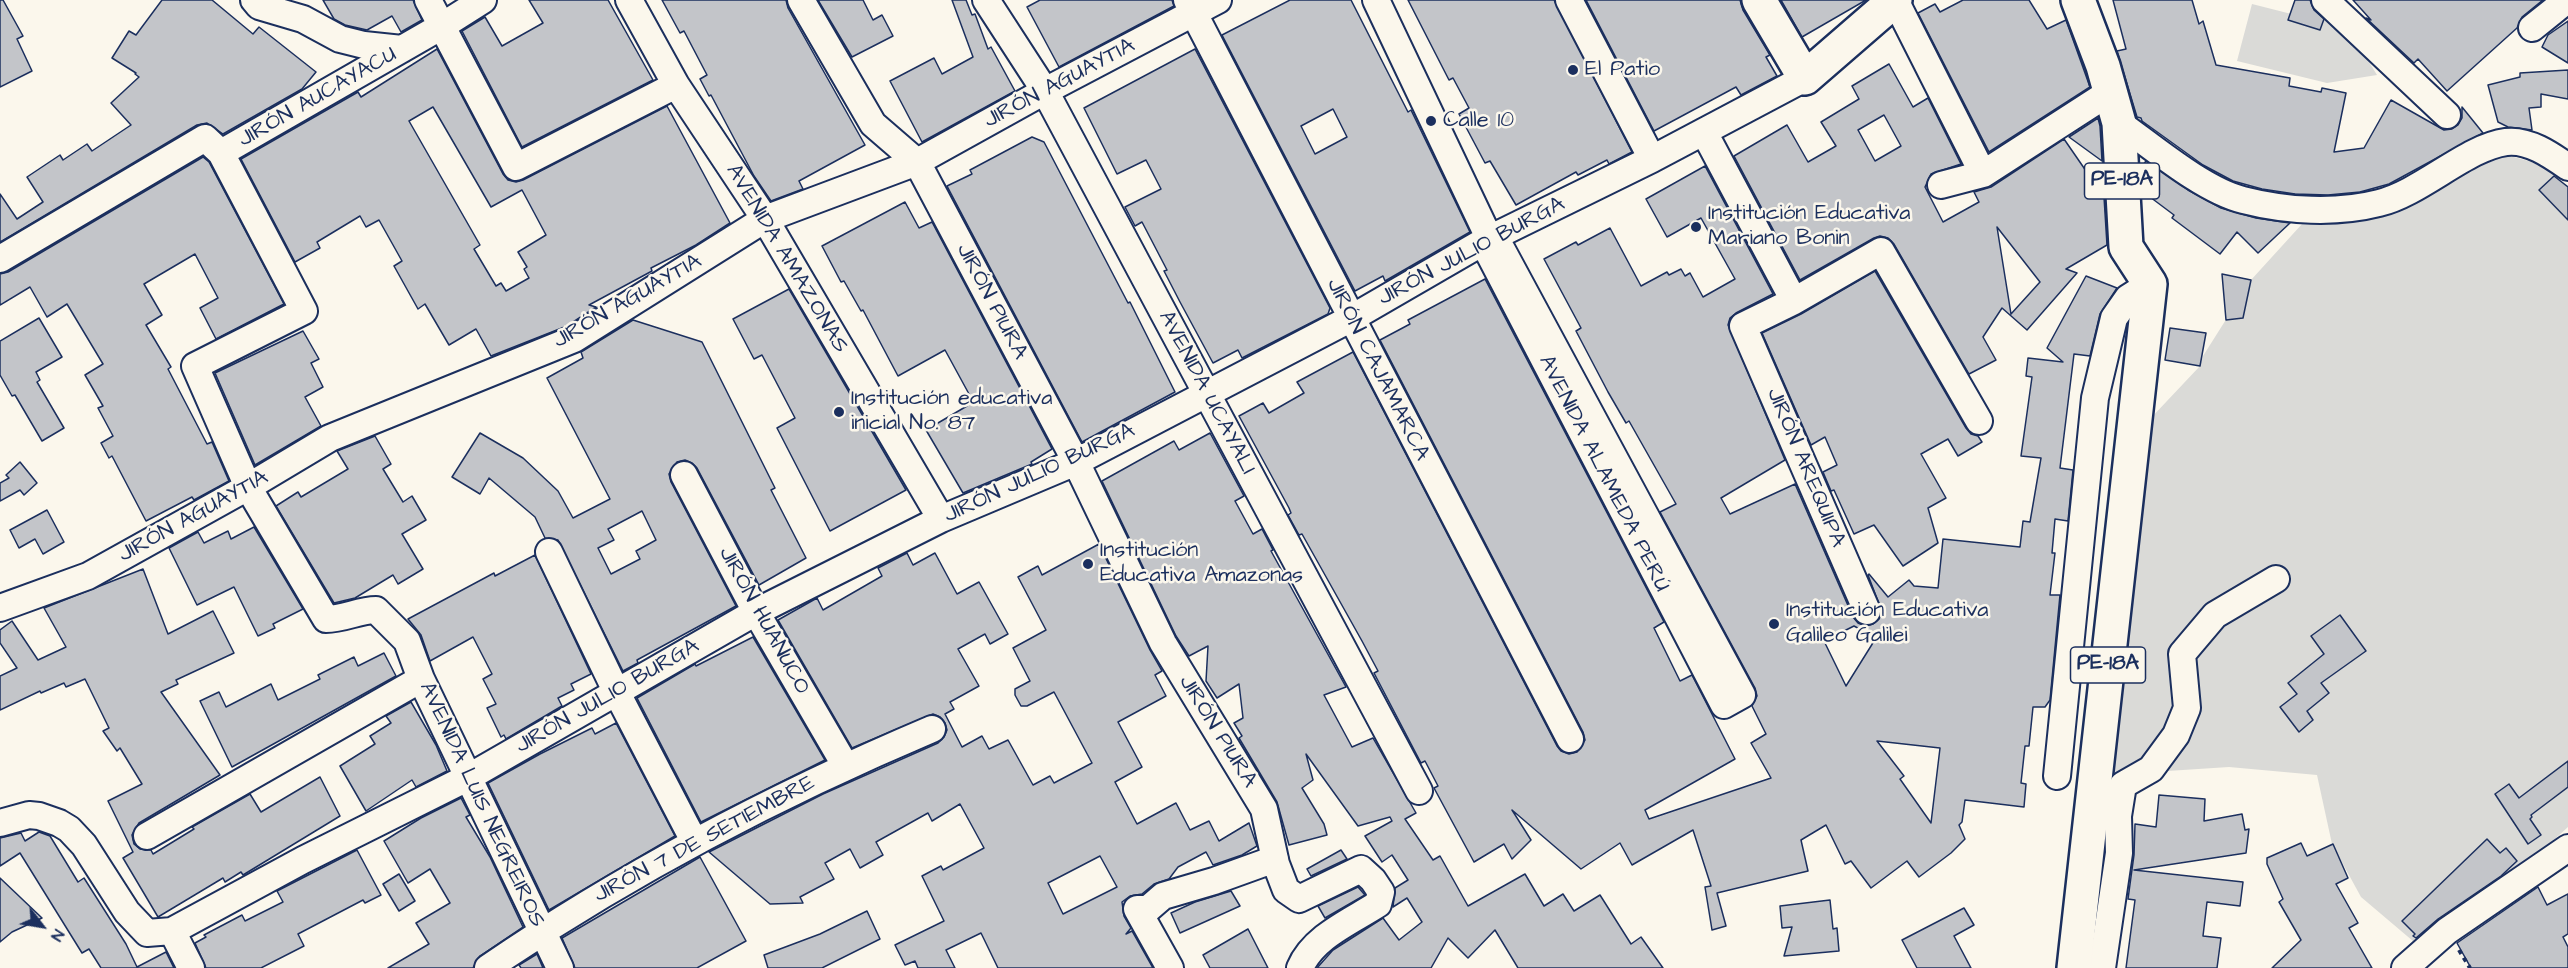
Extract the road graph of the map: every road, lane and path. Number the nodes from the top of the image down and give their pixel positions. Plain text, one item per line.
1 (254, 0) edge
2 (428, 0) edge
3 (483, 0) edge
4 (629, 0) edge
5 (801, 0) edge
6 (986, 0) edge
7 (1218, 0) edge
8 (1376, 0) edge
9 (1569, 0) edge
10 (1759, 0) edge
11 (1895, 0) edge
12 (2078, 0) edge
13 (2325, 0) edge
14 (2567, 0) edge
15 (1190, 6) edge
16 (442, 26) junction
17 (2532, 28) dead end
18 (402, 49) junction
19 (1806, 78) junction
20 (676, 86) junction
21 (1045, 91) junction
22 (2110, 92) junction
23 (2447, 115) dead end
24 (2120, 123) junction
25 (1704, 132) junction
26 (221, 153) junction
27 (1652, 159) junction
28 (917, 162) junction
29 (2568, 167) edge
30 (1983, 174) junction
31 (1941, 185) dead end
32 (765, 219) junction
33 (1490, 240) junction
34 (0, 259) edge
35 (2150, 284) junction
36 (1794, 301) junction
37 (1350, 319) junction
38 (1207, 394) junction
39 (1980, 421) dead end
40 (1076, 462) junction
41 (684, 475) dead end
42 (248, 487) junction
43 (941, 519) junction
44 (549, 552) dead end
45 (2276, 579) dead end
46 (0, 608) edge
47 (1867, 611) dead end
48 (756, 612) junction
49 (421, 679) junction
50 (616, 692) junction
51 (1733, 700) dead end
52 (932, 729) dead end
53 (1569, 739) dead end
54 (846, 765) junction
55 (2057, 776) dead end
56 (469, 777) junction
57 (1419, 791) dead end
58 (0, 823) edge
59 (147, 836) dead end
60 (694, 841) junction
61 (2568, 849) edge
62 (1275, 859) junction
63 (172, 931) junction
64 (541, 932) junction
65 (191, 968) edge
66 (488, 968) edge
67 (560, 968) edge
68 (1170, 968) edge
69 (1300, 968) edge
70 (2074, 968) edge
71 (2102, 968) edge
72 (2405, 968) edge

1 - 18 street
2 - 16 street
3 - 16 street, JIRÓN AUCAYACU
4 - 20 street, AVENIDA AMAZONAS
5 - 28 street, JIRÓN PIURA
6 - 21 street, AVENIDA UCAYALI
7 - 15 street, JIRÓN AGUAYTIA
8 - 33 street, AVENIDA ALAMEDA PERÚ
9 - 27 street
10 - 19 highway
11 - 19 highway, JIRÓN JULIO BURGA
11 - 30 street
12 - 22 highway, PE-18A
13 - 23 street
14 - 17 street
15 - 21 street, JIRÓN AGUAYTIA
15 - 37 street, JIRÓN CAJAMARCA
16 - 18 street, JIRÓN AUCAYACU
16 - 20 street
18 - 26 street, JIRÓN AUCAYACU
19 - 25 street, JIRÓN JULIO BURGA
20 - 32 street, AVENIDA AMAZONAS
21 - 28 street, JIRÓN AGUAYTIA
21 - 38 street, AVENIDA UCAYALI
22 - 24 highway, PE-18A
22 - 30 street
24 - 29 street
24 - 35 highway, PE-18A
25 - 27 street, JIRÓN JULIO BURGA
25 - 36 street
26 - 34 street, JIRÓN AUCAYACU
26 - 42 street
27 - 33 street, JIRÓN JULIO BURGA
28 - 32 street, JIRÓN AGUAYTIA
28 - 40 street, JIRÓN PIURA
30 - 31 street
32 - 42 street, JIRÓN AGUAYTIA
32 - 43 street, AVENIDA AMAZONAS
33 - 37 street, JIRÓN JULIO BURGA
33 - 51 street, AVENIDA ALAMEDA PERÚ
35 - 55 street
35 - 70 highway, PE-18A
36 - 39 street
36 - 47 street, JIRÓN AREQUIPA
37 - 38 street, JIRÓN JULIO BURGA
37 - 53 street, JIRÓN CAJAMARCA
38 - 40 street, JIRÓN JULIO BURGA
38 - 57 street, AVENIDA UCAYALI
40 - 43 street, JIRÓN JULIO BURGA
40 - 62 street, JIRÓN PIURA
41 - 48 street, JIRÓN HUANUCO
42 - 46 street, JIRÓN AGUAYTIA
42 - 49 street, AVENIDA LUIS NEGREIROS
43 - 48 street, JIRÓN JULIO BURGA
44 - 50 street
45 - 71 street
48 - 50 street, JIRÓN JULIO BURGA
48 - 54 street, JIRÓN HUANUCO
49 - 56 street, AVENIDA LUIS NEGREIROS
49 - 59 street
50 - 56 street, JIRÓN JULIO BURGA
50 - 60 street
52 - 54 street, JIRÓN 7 DE SETIEMBRE
54 - 60 street, JIRÓN 7 DE SETIEMBRE
56 - 63 street, JIRÓN JULIO BURGA
56 - 64 street, AVENIDA LUIS NEGREIROS
58 - 63 street
60 - 64 street, JIRÓN 7 DE SETIEMBRE
61 - 72 street
62 - 68 street
62 - 69 street, JIRÓN PIURA
63 - 65 street
64 - 66 street, JIRÓN 7 DE SETIEMBRE
64 - 67 street, AVENIDA LUIS NEGREIROS

